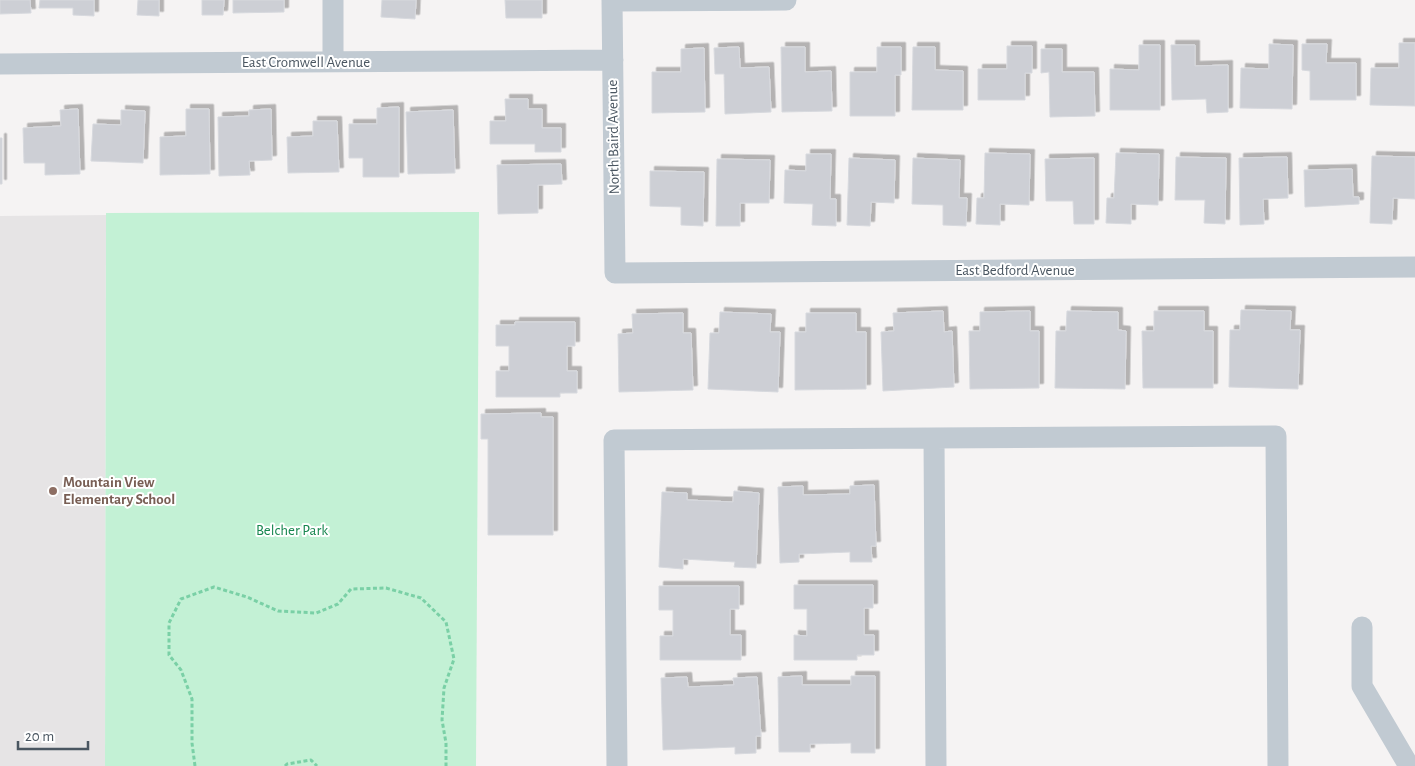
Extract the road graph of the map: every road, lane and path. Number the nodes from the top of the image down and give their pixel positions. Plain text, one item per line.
1 (333, 0) edge
2 (612, 0) edge
3 (786, 0) edge
4 (613, 60) junction
5 (333, 62) junction
6 (0, 64) edge
7 (1415, 267) edge
8 (615, 273) joint
9 (934, 438) junction
10 (1362, 627) dead end
11 (195, 766) edge
12 (285, 766) edge
13 (317, 766) edge
14 (446, 766) edge
15 (617, 766) edge
16 (936, 766) edge
17 (1278, 766) edge
18 (1409, 766) edge

1 - 5 street
2 - 3 street
2 - 4 street, North Baird Avenue
4 - 5 street, East Cromwell Avenue
4 - 8 street, North Baird Avenue
5 - 6 street, East Cromwell Avenue
7 - 8 street, East Bedford Avenue
9 - 15 street
9 - 16 street
9 - 17 street
10 - 18 street
11 - 14 path
12 - 13 path

